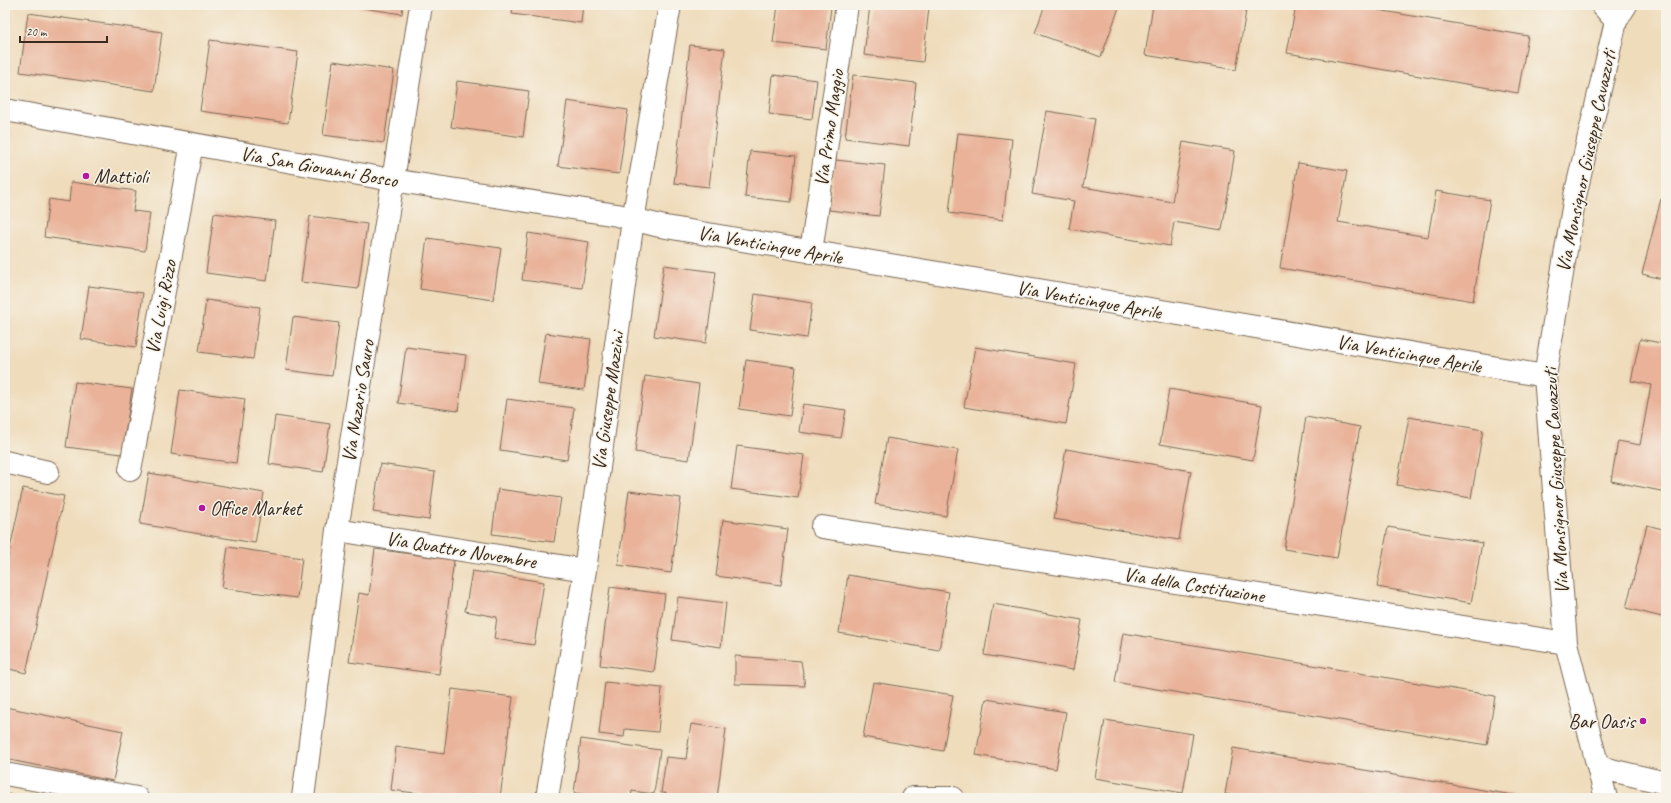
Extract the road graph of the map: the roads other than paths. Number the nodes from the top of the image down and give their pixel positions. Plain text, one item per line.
1 (421, 5) edge
2 (670, 5) edge
3 (847, 5) edge
4 (1602, 5) edge
5 (1621, 13) edge
6 (5, 110) edge
7 (192, 144) junction
8 (392, 180) junction
9 (633, 220) junction
10 (811, 252) junction
11 (1545, 376) junction
12 (5, 462) edge
13 (130, 470) dead end
14 (48, 472) dead end
15 (822, 527) dead end
16 (337, 530) junction
17 (585, 570) junction
18 (1566, 643) junction
19 (1598, 767) junction
20 (5, 774) edge
21 (1666, 783) edge
22 (137, 798) edge
23 (304, 798) edge
24 (547, 798) edge
25 (913, 798) edge
26 (953, 798) edge
27 (1606, 798) edge

1 - 8 street, Via Nazario Sauro
2 - 9 street, Via Giuseppe Mazzini
3 - 10 street, Via Primo Maggio
4 - 5 street
5 - 11 street, Via Monsignor Giuseppe Cavazzuti
6 - 7 street, Via San Giovanni Bosco
7 - 8 street, Via San Giovanni Bosco
7 - 13 street, Via Luigi Rizzo
8 - 9 street, Via San Giovanni Bosco
8 - 16 street, Via Nazario Sauro
9 - 10 street, Via Venticinque Aprile
9 - 17 street, Via Giuseppe Mazzini
10 - 11 street, Via Venticinque Aprile
11 - 18 street, Via Monsignor Giuseppe Cavazzuti
12 - 14 street
15 - 18 street, Via della Costituzione
16 - 17 street, Via Quattro Novembre
16 - 23 street, Via Nazario Sauro
17 - 24 street, Via Giuseppe Mazzini
18 - 19 street, Via Monsignor Giuseppe Cavazzuti
19 - 21 street
19 - 27 street, Via Monsignor Giuseppe Cavazzuti
20 - 22 street
25 - 26 street

